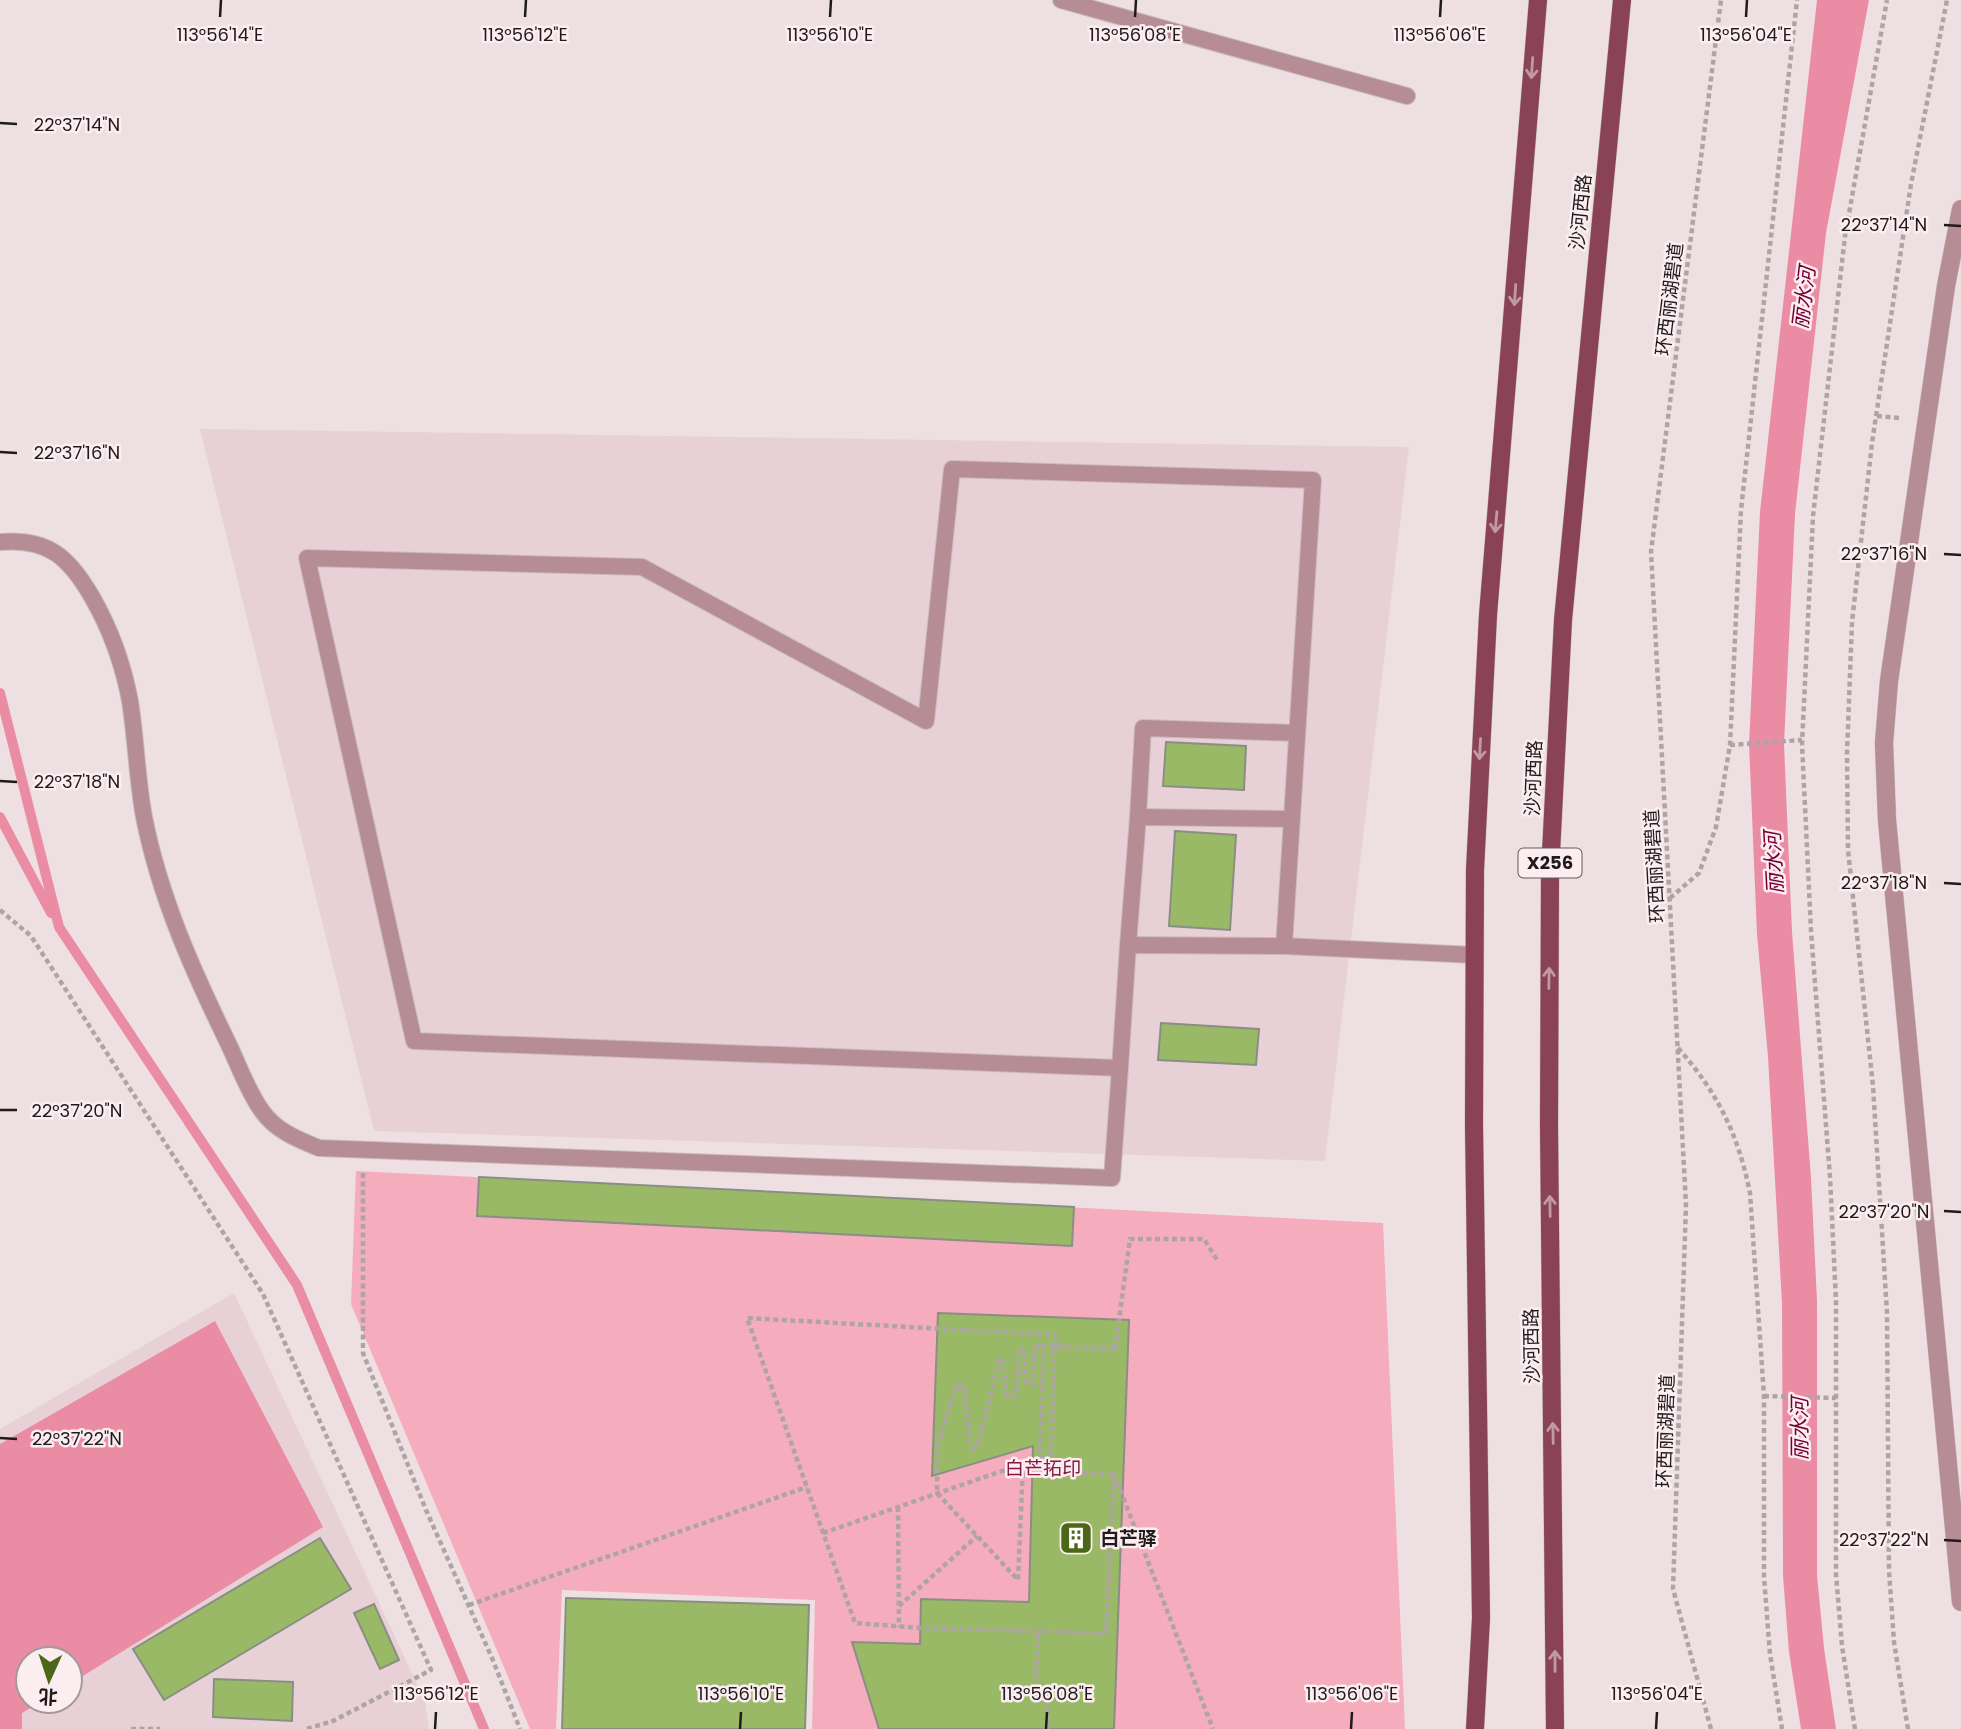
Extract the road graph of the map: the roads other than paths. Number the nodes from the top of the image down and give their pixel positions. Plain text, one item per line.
1 (1061, 0) edge
2 (1538, 0) edge
3 (1622, 0) edge
4 (1407, 96) dead end
5 (1961, 209) edge
6 (0, 542) edge
7 (1297, 733) junction
8 (1138, 817) junction
9 (1292, 819) junction
10 (1128, 946) junction
11 (1284, 946) junction
12 (1474, 955) junction
13 (1120, 1068) junction
14 (1961, 1602) edge
15 (1475, 1729) edge
16 (1556, 1729) edge

1 - 4 lane
2 -> 12 main road
16 -> 3 main road, 沙河西路 / X256
5 - 14 street
6 - 13 lane
7 - 8 lane
7 - 9 lane
7 - 13 lane
8 - 9 lane
8 - 10 lane
9 - 11 lane
10 - 11 lane
10 - 13 lane
11 - 12 lane
12 - 15 main road

